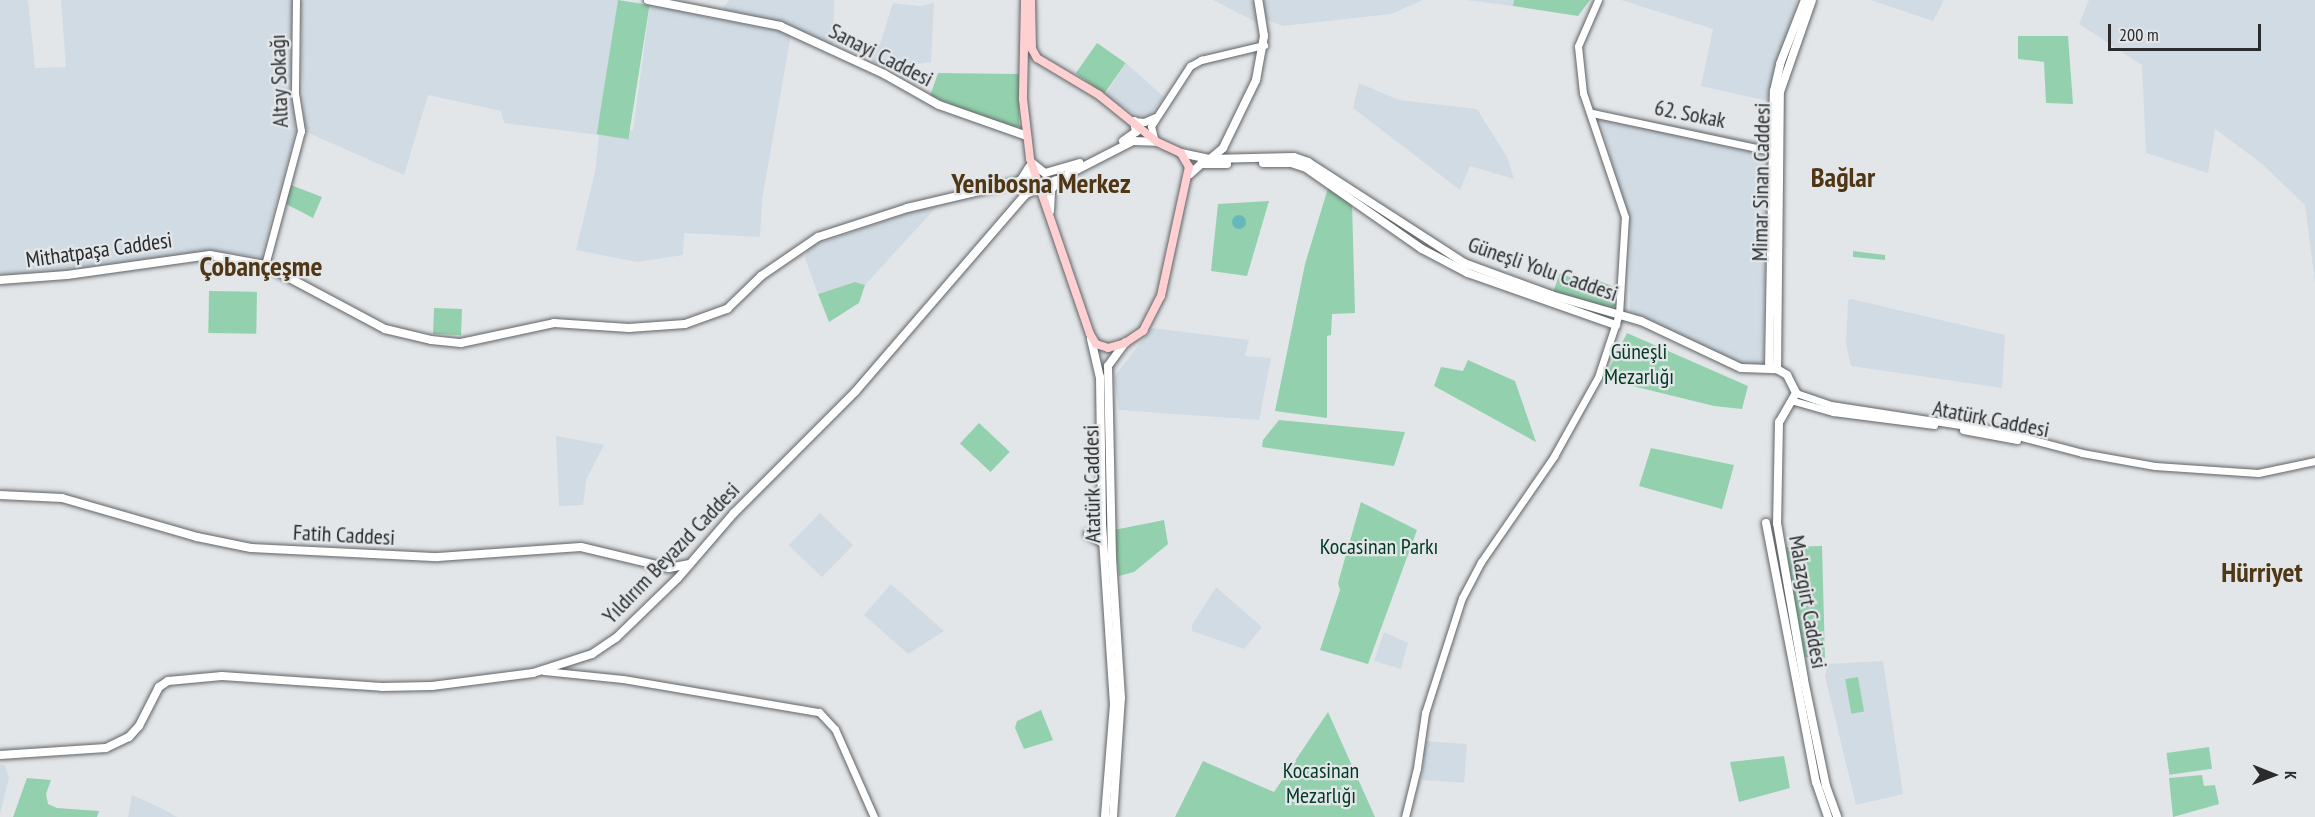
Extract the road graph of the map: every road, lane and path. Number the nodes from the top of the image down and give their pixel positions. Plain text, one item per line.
1 (296, 0) edge
2 (648, 0) edge
3 (1025, 0) edge
4 (1031, 0) edge
5 (1258, 0) edge
6 (1598, 0) edge
7 (1805, 0) edge
8 (1812, 0) edge
9 (1264, 45) junction
10 (1045, 63) junction
11 (1023, 69) junction
12 (1592, 112) junction
13 (1157, 116) junction
14 (1134, 121) junction
15 (1024, 135) junction
16 (1157, 142) junction
17 (1771, 149) junction
18 (1181, 153) junction
19 (1779, 156) junction
20 (1030, 159) junction
21 (1210, 159) junction
22 (1190, 174) junction
23 (1061, 178) junction
24 (1040, 190) junction
25 (1025, 195) junction
26 (1050, 211) junction
27 (265, 265) junction
28 (0, 279) edge
29 (1619, 314) junction
30 (1616, 325) junction
31 (1090, 334) junction
32 (1125, 343) junction
33 (1773, 369) junction
34 (1795, 397) junction
35 (2315, 461) edge
36 (0, 495) edge
37 (1766, 523) joint
38 (1777, 523) junction
39 (1088, 534) dead end
40 (1103, 543) junction
41 (690, 564) junction
42 (669, 568) junction
43 (678, 578) junction
44 (544, 671) junction
45 (0, 755) edge
46 (874, 817) edge
47 (1105, 817) edge
48 (1113, 817) edge
49 (1405, 817) edge
50 (1828, 817) edge
51 (1837, 817) edge

1 - 27 street, Altay Sokağı
2 - 15 main road, Sanayi Caddesi
3 - 11 main road
4 - 10 main road
5 - 9 main road
6 - 12 street
7 - 17 main road, Mimar Sinan Caddesi
8 - 19 main road, Mimar Sinan Caddesi
9 - 13 street
9 - 21 main road
10 - 11 main road
10 - 14 main road
11 - 15 main road
12 - 17 street, 62. Sokak
12 - 29 street
13 - 14 street
13 - 16 street
14 - 16 main road
14 - 20 main road
15 - 20 main road
16 - 18 main road
16 - 23 main road
17 - 19 street, 62. Sokak
17 - 33 main road, Mimar Sinan Caddesi
18 - 21 main road, Güneşli Yolu Caddesi
18 - 22 main road
19 - 33 main road, Mimar Sinan Caddesi
20 - 24 main road
20 - 25 main road, Yıldırım Beyazıd Caddesi
20 - 27 main road, Mithatpaşa Caddesi
21 - 29 main road, Güneşli Yolu Caddesi
22 - 30 main road, Güneşli Yolu Caddesi
22 - 32 main road, Atatürk Caddesi
23 - 24 main road
23 - 26 main road
24 - 25 main road
24 - 26 main road
25 - 41 main road, Yıldırım Beyazıd Caddesi
26 - 31 main road
27 - 28 main road, Mithatpaşa Caddesi
29 - 30 street
29 - 33 main road, Güneşli Yolu Caddesi
30 - 49 street
31 - 32 main road
31 - 40 main road
32 - 48 main road, Atatürk Caddesi
33 - 34 main road
34 - 35 street, Atatürk Caddesi
34 - 38 main road, Malazgirt Caddesi
36 - 42 main road, Fatih Caddesi
37 - 38 street
37 - 50 main road, Malazgirt Caddesi
38 - 51 main road, Malazgirt Caddesi
39 - 40 main road
40 - 47 main road
41 - 42 main road, Fatih Caddesi
41 - 43 main road, Yıldırım Beyazıd Caddesi
42 - 43 main road
43 - 44 main road, Yıldırım Beyazıd Caddesi
44 - 45 main road, Yıldırım Beyazıd Caddesi
44 - 46 street

